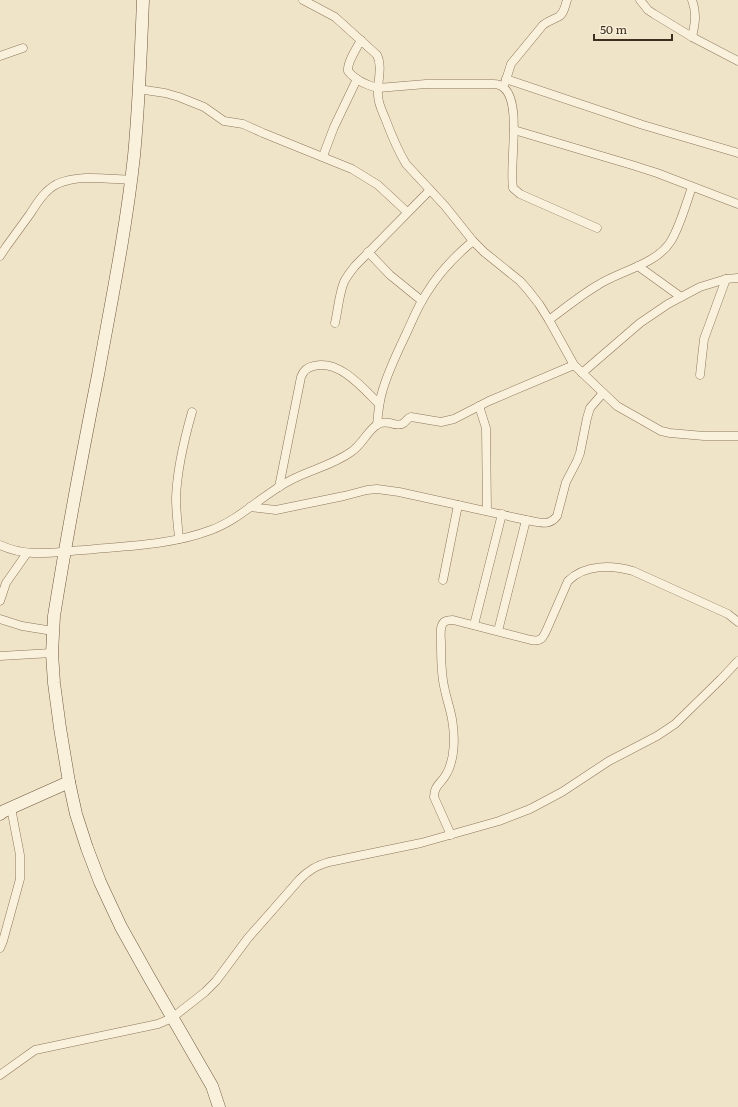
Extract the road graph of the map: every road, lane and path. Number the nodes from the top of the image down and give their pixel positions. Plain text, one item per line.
1 (143, 0) edge
2 (303, 0) edge
3 (567, 0) edge
4 (640, 0) edge
5 (692, 0) edge
6 (692, 36) junction
7 (361, 40) junction
8 (23, 48) dead end
9 (0, 56) edge
10 (738, 61) edge
11 (357, 79) junction
12 (505, 83) junction
13 (378, 88) junction
14 (138, 89) junction
15 (514, 130) junction
16 (738, 153) edge
17 (323, 156) junction
18 (131, 180) junction
19 (692, 187) junction
20 (430, 190) junction
21 (738, 204) edge
22 (407, 212) junction
23 (597, 228) dead end
24 (473, 241) junction
25 (368, 252) junction
26 (0, 256) edge
27 (638, 266) junction
28 (738, 278) edge
29 (726, 279) junction
30 (681, 297) junction
31 (422, 301) junction
32 (549, 320) junction
33 (335, 323) dead end
34 (574, 365) junction
35 (582, 372) junction
36 (700, 375) dead end
37 (603, 393) junction
38 (379, 404) junction
39 (479, 406) junction
40 (192, 412) dead end
41 (377, 425) junction
42 (738, 436) edge
43 (279, 487) junction
44 (458, 504) junction
45 (250, 508) junction
46 (487, 511) junction
47 (502, 514) junction
48 (526, 520) junction
49 (179, 539) junction
50 (0, 545) edge
51 (66, 551) junction
52 (27, 553) junction
53 (443, 580) dead end
54 (0, 601) edge
55 (0, 619) edge
56 (738, 622) edge
57 (474, 625) junction
58 (53, 631) junction
59 (498, 631) junction
60 (52, 653) junction
61 (0, 656) edge
62 (738, 661) edge
63 (69, 782) junction
64 (11, 808) junction
65 (0, 814) edge
66 (451, 835) junction
67 (0, 948) edge
68 (172, 1018) junction
69 (0, 1075) edge
70 (219, 1107) edge

1 - 14 main road
2 - 7 street
3 - 12 street
4 - 6 street
5 - 6 street
6 - 10 street
7 - 11 street
7 - 13 street
8 - 9 street
11 - 13 street
11 - 17 street
12 - 13 street
12 - 15 street
12 - 16 street
13 - 20 street
14 - 17 street
14 - 18 main road
15 - 19 street
15 - 23 street
17 - 22 street
18 - 26 street
18 - 51 main road
19 - 21 street
19 - 27 street
20 - 22 street
20 - 24 street
22 - 25 street
24 - 31 street
24 - 32 street
25 - 31 street
25 - 33 street
27 - 30 street
27 - 32 street
28 - 29 street
29 - 30 street
29 - 36 street
30 - 35 street
31 - 38 street
32 - 34 street
34 - 35 street
34 - 39 street
35 - 37 street
37 - 42 street
37 - 48 street
38 - 41 street
38 - 43 street
39 - 41 street
39 - 46 street
40 - 49 street
41 - 43 street
43 - 45 street
44 - 45 street
44 - 46 street
44 - 53 street
45 - 49 street
46 - 47 street
47 - 48 street
47 - 57 street
48 - 59 street
49 - 51 street
50 - 52 street
51 - 52 street
51 - 58 main road
52 - 54 street
55 - 58 street
56 - 59 street
57 - 59 street
57 - 66 street
58 - 60 main road
60 - 61 street
60 - 63 main road
62 - 66 street
63 - 64 main road
63 - 68 main road
64 - 65 main road
64 - 67 street
66 - 68 street
68 - 69 street
68 - 70 main road

